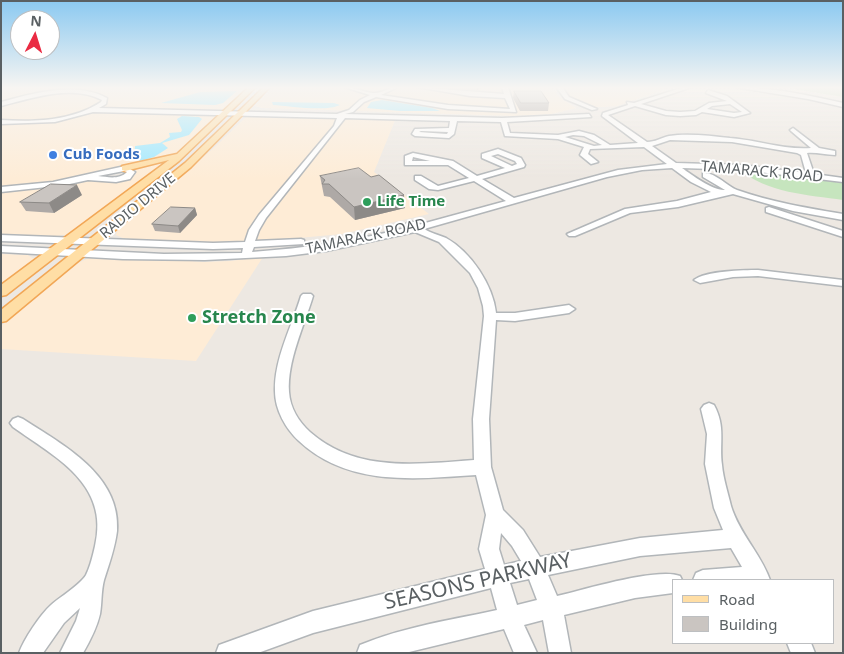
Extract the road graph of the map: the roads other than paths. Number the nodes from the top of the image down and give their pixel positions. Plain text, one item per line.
1 (60, 118) edge
2 (222, 118) edge
3 (237, 118) edge
4 (344, 118) edge
5 (454, 118) edge
6 (484, 118) edge
7 (557, 118) edge
8 (594, 118) edge
9 (609, 118) edge
10 (504, 120) junction
11 (1, 122) edge
12 (622, 128) junction
13 (452, 130) dead end
14 (793, 130) dead end
15 (559, 136) junction
16 (648, 145) junction
17 (588, 147) junction
18 (610, 148) junction
19 (816, 150) junction
20 (799, 151) junction
21 (184, 153) junction
22 (832, 153) dead end
23 (450, 162) dead end
24 (594, 162) dead end
25 (672, 164) junction
26 (125, 168) joint
27 (512, 169) dead end
28 (810, 173) junction
29 (706, 175) dead end
30 (843, 175) edge
31 (418, 178) dead end
32 (476, 178) junction
33 (843, 180) edge
34 (1, 190) edge
35 (733, 191) junction
36 (718, 193) junction
37 (509, 198) junction
38 (843, 217) edge
39 (428, 221) junction
40 (412, 225) junction
41 (572, 234) dead end
42 (843, 234) edge
43 (1, 238) edge
44 (70, 241) junction
45 (442, 241) junction
46 (95, 242) junction
47 (1, 249) edge
48 (56, 251) junction
49 (247, 251) junction
50 (82, 252) junction
51 (700, 280) dead end
52 (843, 283) edge
53 (1, 292) edge
54 (307, 296) dead end
55 (570, 308) dead end
56 (490, 316) junction
57 (1, 318) edge
58 (709, 409) dead end
59 (18, 423) dead end
60 (483, 467) junction
61 (495, 515) junction
62 (736, 538) junction
63 (534, 569) junction
64 (497, 576) junction
65 (759, 578) edge
66 (731, 579) edge
67 (672, 582) edge
68 (93, 583) junction
69 (551, 609) junction
70 (510, 618) junction
71 (30, 653) edge
72 (71, 653) edge
73 (227, 653) edge
74 (368, 653) edge
75 (526, 653) edge
76 (560, 653) edge

1 - 11 street
2 - 21 main road, RADIO DRIVE
3 - 46 main road, RADIO DRIVE
4 - 49 street
5 - 13 street
6 - 10 street
7 - 10 street
8 - 12 street
9 - 12 street
10 - 15 street
12 - 16 street
14 - 19 street
15 - 17 street
15 - 18 street
16 - 18 street
16 - 20 street
16 - 25 street
17 - 18 street
17 - 24 street
19 - 20 street
19 - 22 street
20 - 28 street
21 - 26 main road
21 - 44 main road, RADIO DRIVE
23 - 32 street
25 - 28 street, TAMARACK ROAD
25 - 36 street
25 - 37 street, TAMARACK ROAD
26 - 34 street
27 - 32 street
28 - 30 street, TAMARACK ROAD
28 - 33 street, TAMARACK ROAD
29 - 35 street
31 - 32 street
32 - 37 street
35 - 36 street
35 - 38 street
36 - 41 street
36 - 42 street
37 - 39 street, TAMARACK ROAD
39 - 40 street, TAMARACK ROAD
39 - 45 street
40 - 45 street
40 - 49 street, TAMARACK ROAD
43 - 44 street, TAMARACK ROAD
44 - 46 street, TAMARACK ROAD
44 - 48 main road, RADIO DRIVE
45 - 56 street
46 - 49 street, TAMARACK ROAD
46 - 50 main road, RADIO DRIVE
47 - 48 street, TAMARACK ROAD
48 - 50 street, TAMARACK ROAD
48 - 53 main road, RADIO DRIVE
49 - 50 street, TAMARACK ROAD
50 - 57 main road, RADIO DRIVE
51 - 52 street
54 - 60 street
55 - 56 street
56 - 60 street
58 - 62 street
59 - 68 street
60 - 61 street
61 - 63 street
61 - 64 street
62 - 63 street, SEASONS PARKWAY
62 - 65 street
63 - 64 street, SEASONS PARKWAY
63 - 69 street
64 - 70 street
64 - 73 street, SEASONS PARKWAY
65 - 66 street
67 - 69 street
68 - 71 street
68 - 72 street
69 - 70 street
69 - 76 street
70 - 74 street
70 - 75 street

